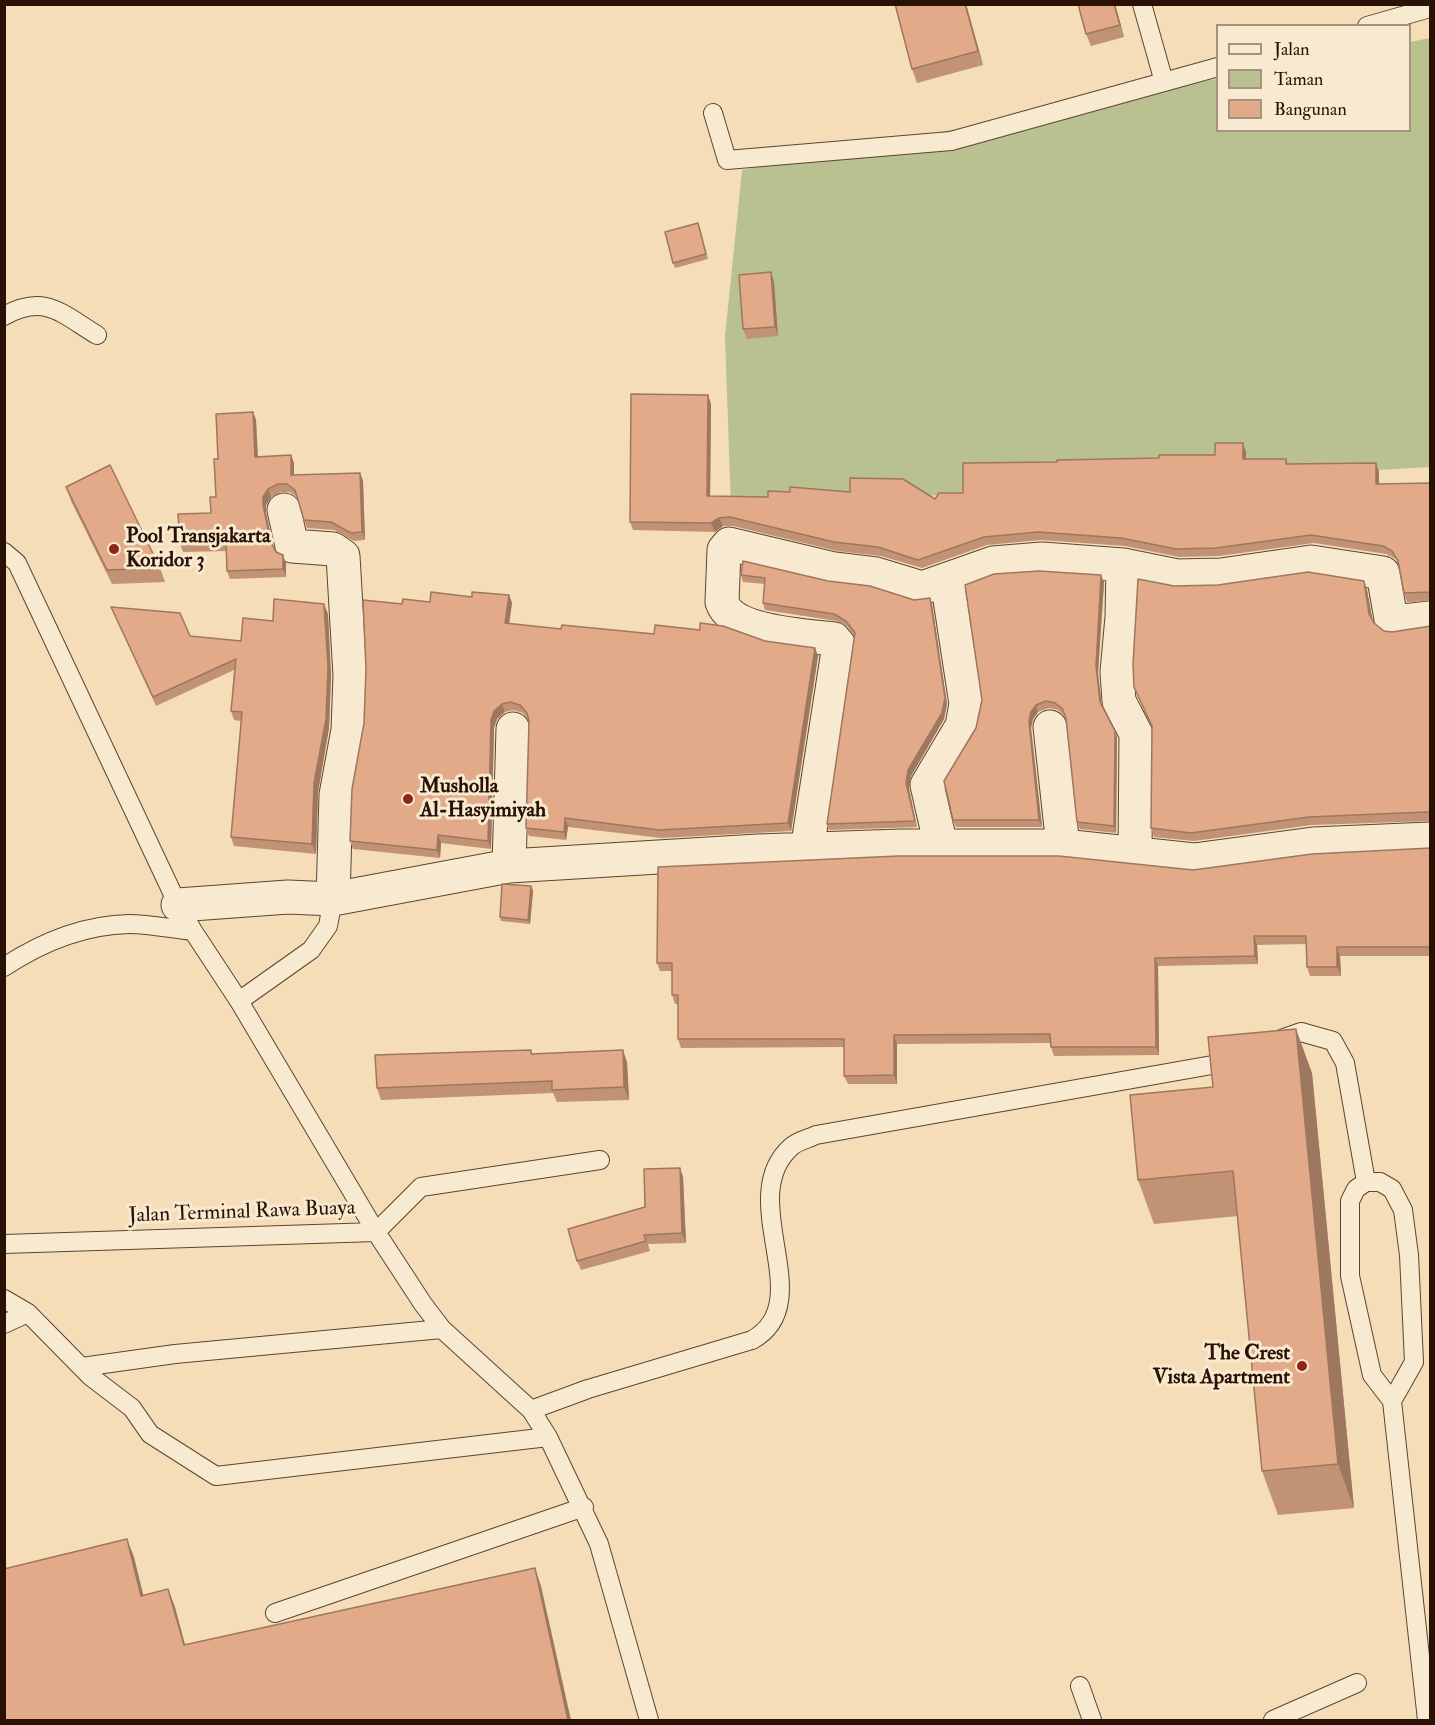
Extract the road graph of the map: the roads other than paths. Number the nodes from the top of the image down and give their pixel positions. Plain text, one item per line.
1 (1142, 4) edge
2 (1423, 8) edge
3 (1373, 24) edge
4 (1216, 68) edge
5 (1164, 82) junction
6 (713, 113) dead end
7 (4, 316) edge
8 (97, 335) dead end
9 (284, 510) dead end
10 (4, 552) edge
11 (1123, 565) junction
12 (947, 580) junction
13 (1431, 618) edge
14 (1050, 726) dead end
15 (513, 729) dead end
16 (1431, 839) edge
17 (941, 846) junction
18 (1063, 846) junction
19 (807, 850) junction
20 (1135, 854) junction
21 (509, 866) junction
22 (333, 898) junction
23 (185, 918) junction
24 (4, 967) edge
25 (239, 1001) junction
26 (600, 1160) dead end
27 (1366, 1182) junction
28 (376, 1232) junction
29 (4, 1244) edge
30 (4, 1299) edge
31 (27, 1313) junction
32 (4, 1324) edge
33 (442, 1329) junction
34 (82, 1367) junction
35 (1392, 1401) junction
36 (531, 1410) junction
37 (548, 1437) junction
38 (584, 1507) junction
39 (276, 1613) dead end
40 (1357, 1683) dead end
41 (1080, 1686) dead end
42 (649, 1720) edge
43 (1092, 1720) edge
44 (1273, 1720) edge
45 (1427, 1720) edge

1 - 5 lane
2 - 3 lane
4 - 5 lane
5 - 6 lane
7 - 8 lane
9 - 22 street
10 - 23 lane
11 - 12 street
11 - 13 street
11 - 20 street
12 - 17 street
12 - 19 street
14 - 18 street
15 - 21 street
16 - 20 street
17 - 18 street
17 - 19 street
18 - 20 street
19 - 21 street
21 - 22 street
22 - 23 street
22 - 25 lane
23 - 24 lane
23 - 25 lane
25 - 28 lane
26 - 28 lane
27 - 35 lane
27 - 35 lane
27 - 36 lane
28 - 29 lane, Jalan Terminal Rawa Buaya
28 - 33 lane, Jalan Terminal Rawa Buaya
30 - 31 lane
31 - 32 lane
31 - 34 lane
33 - 34 lane
33 - 36 lane, Jalan Terminal Rawa Buaya
34 - 37 lane
35 - 45 lane
36 - 37 lane, Jalan Terminal Rawa Buaya
37 - 38 lane, Jalan Terminal Rawa Buaya
38 - 39 lane
38 - 42 lane, Jalan Terminal Rawa Buaya
40 - 44 lane
41 - 43 lane

